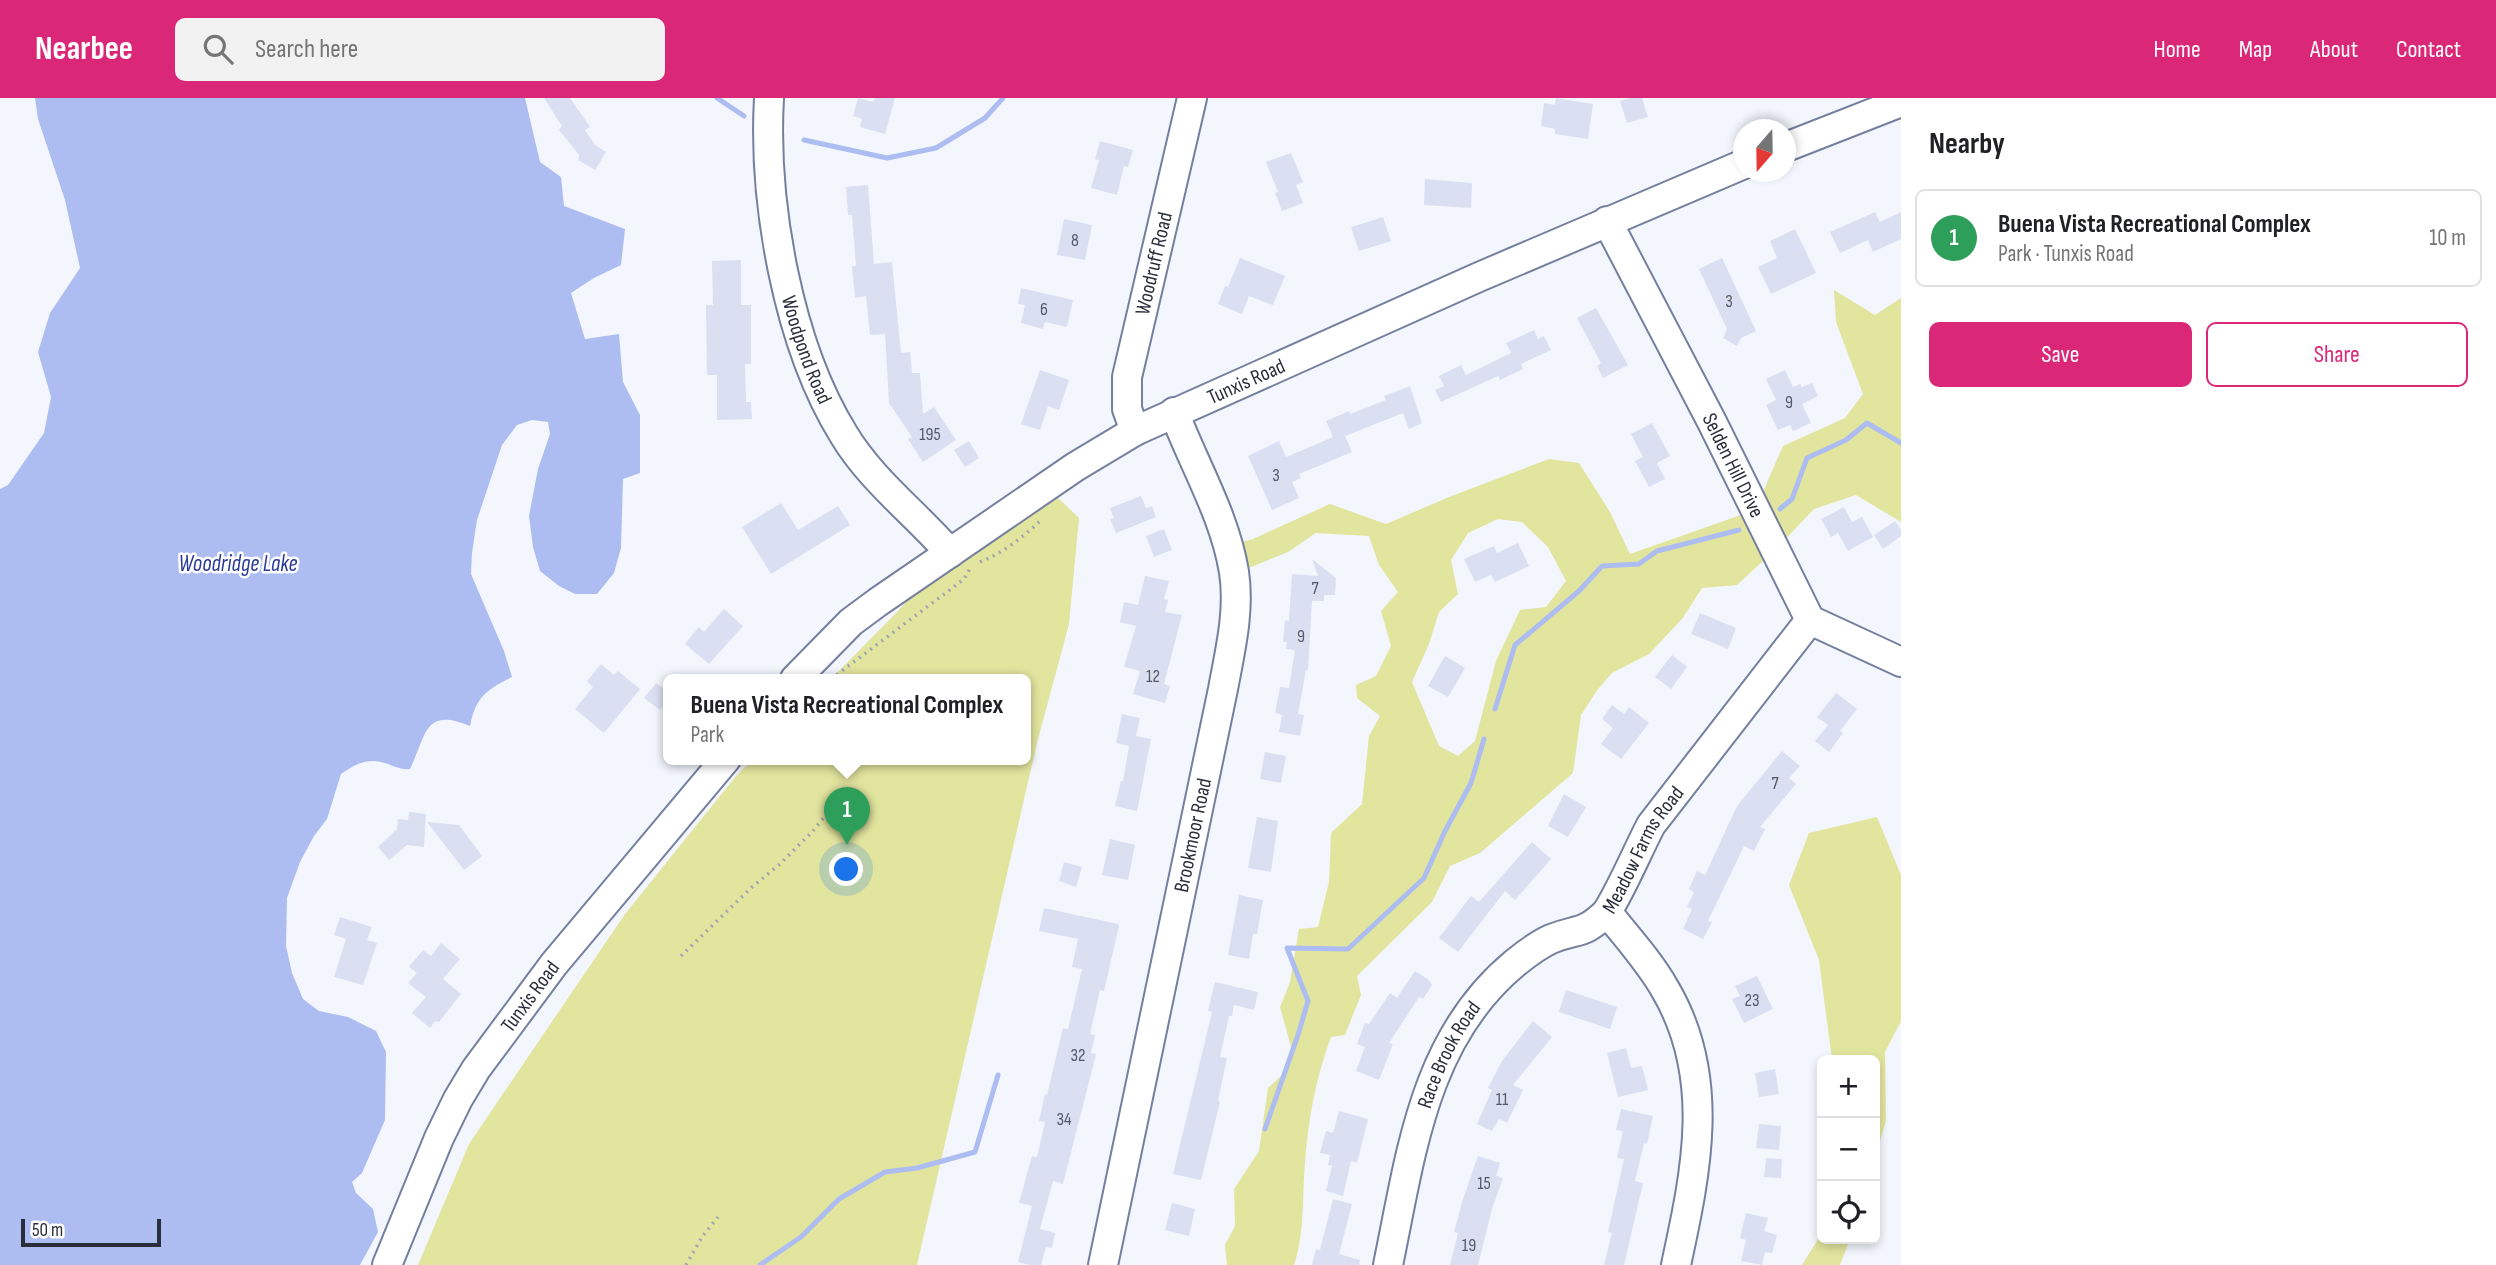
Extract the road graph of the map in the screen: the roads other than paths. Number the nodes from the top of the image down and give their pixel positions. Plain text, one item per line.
1 (769, 98) edge
2 (1192, 98) edge
3 (1901, 102) edge
4 (1796, 143) edge
5 (1733, 169) edge
6 (1607, 221) junction
7 (1174, 412) junction
8 (1135, 431) junction
9 (950, 553) junction
10 (1810, 620) junction
11 (1901, 662) edge
12 (800, 674) edge
13 (721, 765) edge
14 (1607, 912) junction
15 (387, 1265) edge
16 (1103, 1265) edge
17 (1388, 1265) edge
18 (1676, 1265) edge

1 - 9 street, Woodpond Road
2 - 8 street, Woodruff Road
3 - 4 street
5 - 6 street, Tunxis Road
6 - 7 street, Tunxis Road
6 - 10 street, Selden Hill Drive
7 - 8 street, Tunxis Road
7 - 16 street, Brookmoor Road
8 - 9 street, Tunxis Road
9 - 12 street, Tunxis Road
10 - 11 street
10 - 14 street, Meadow Farms Road
13 - 15 street, Tunxis Road
14 - 17 street, Race Brook Road
14 - 18 street, Meadow Farms Road

